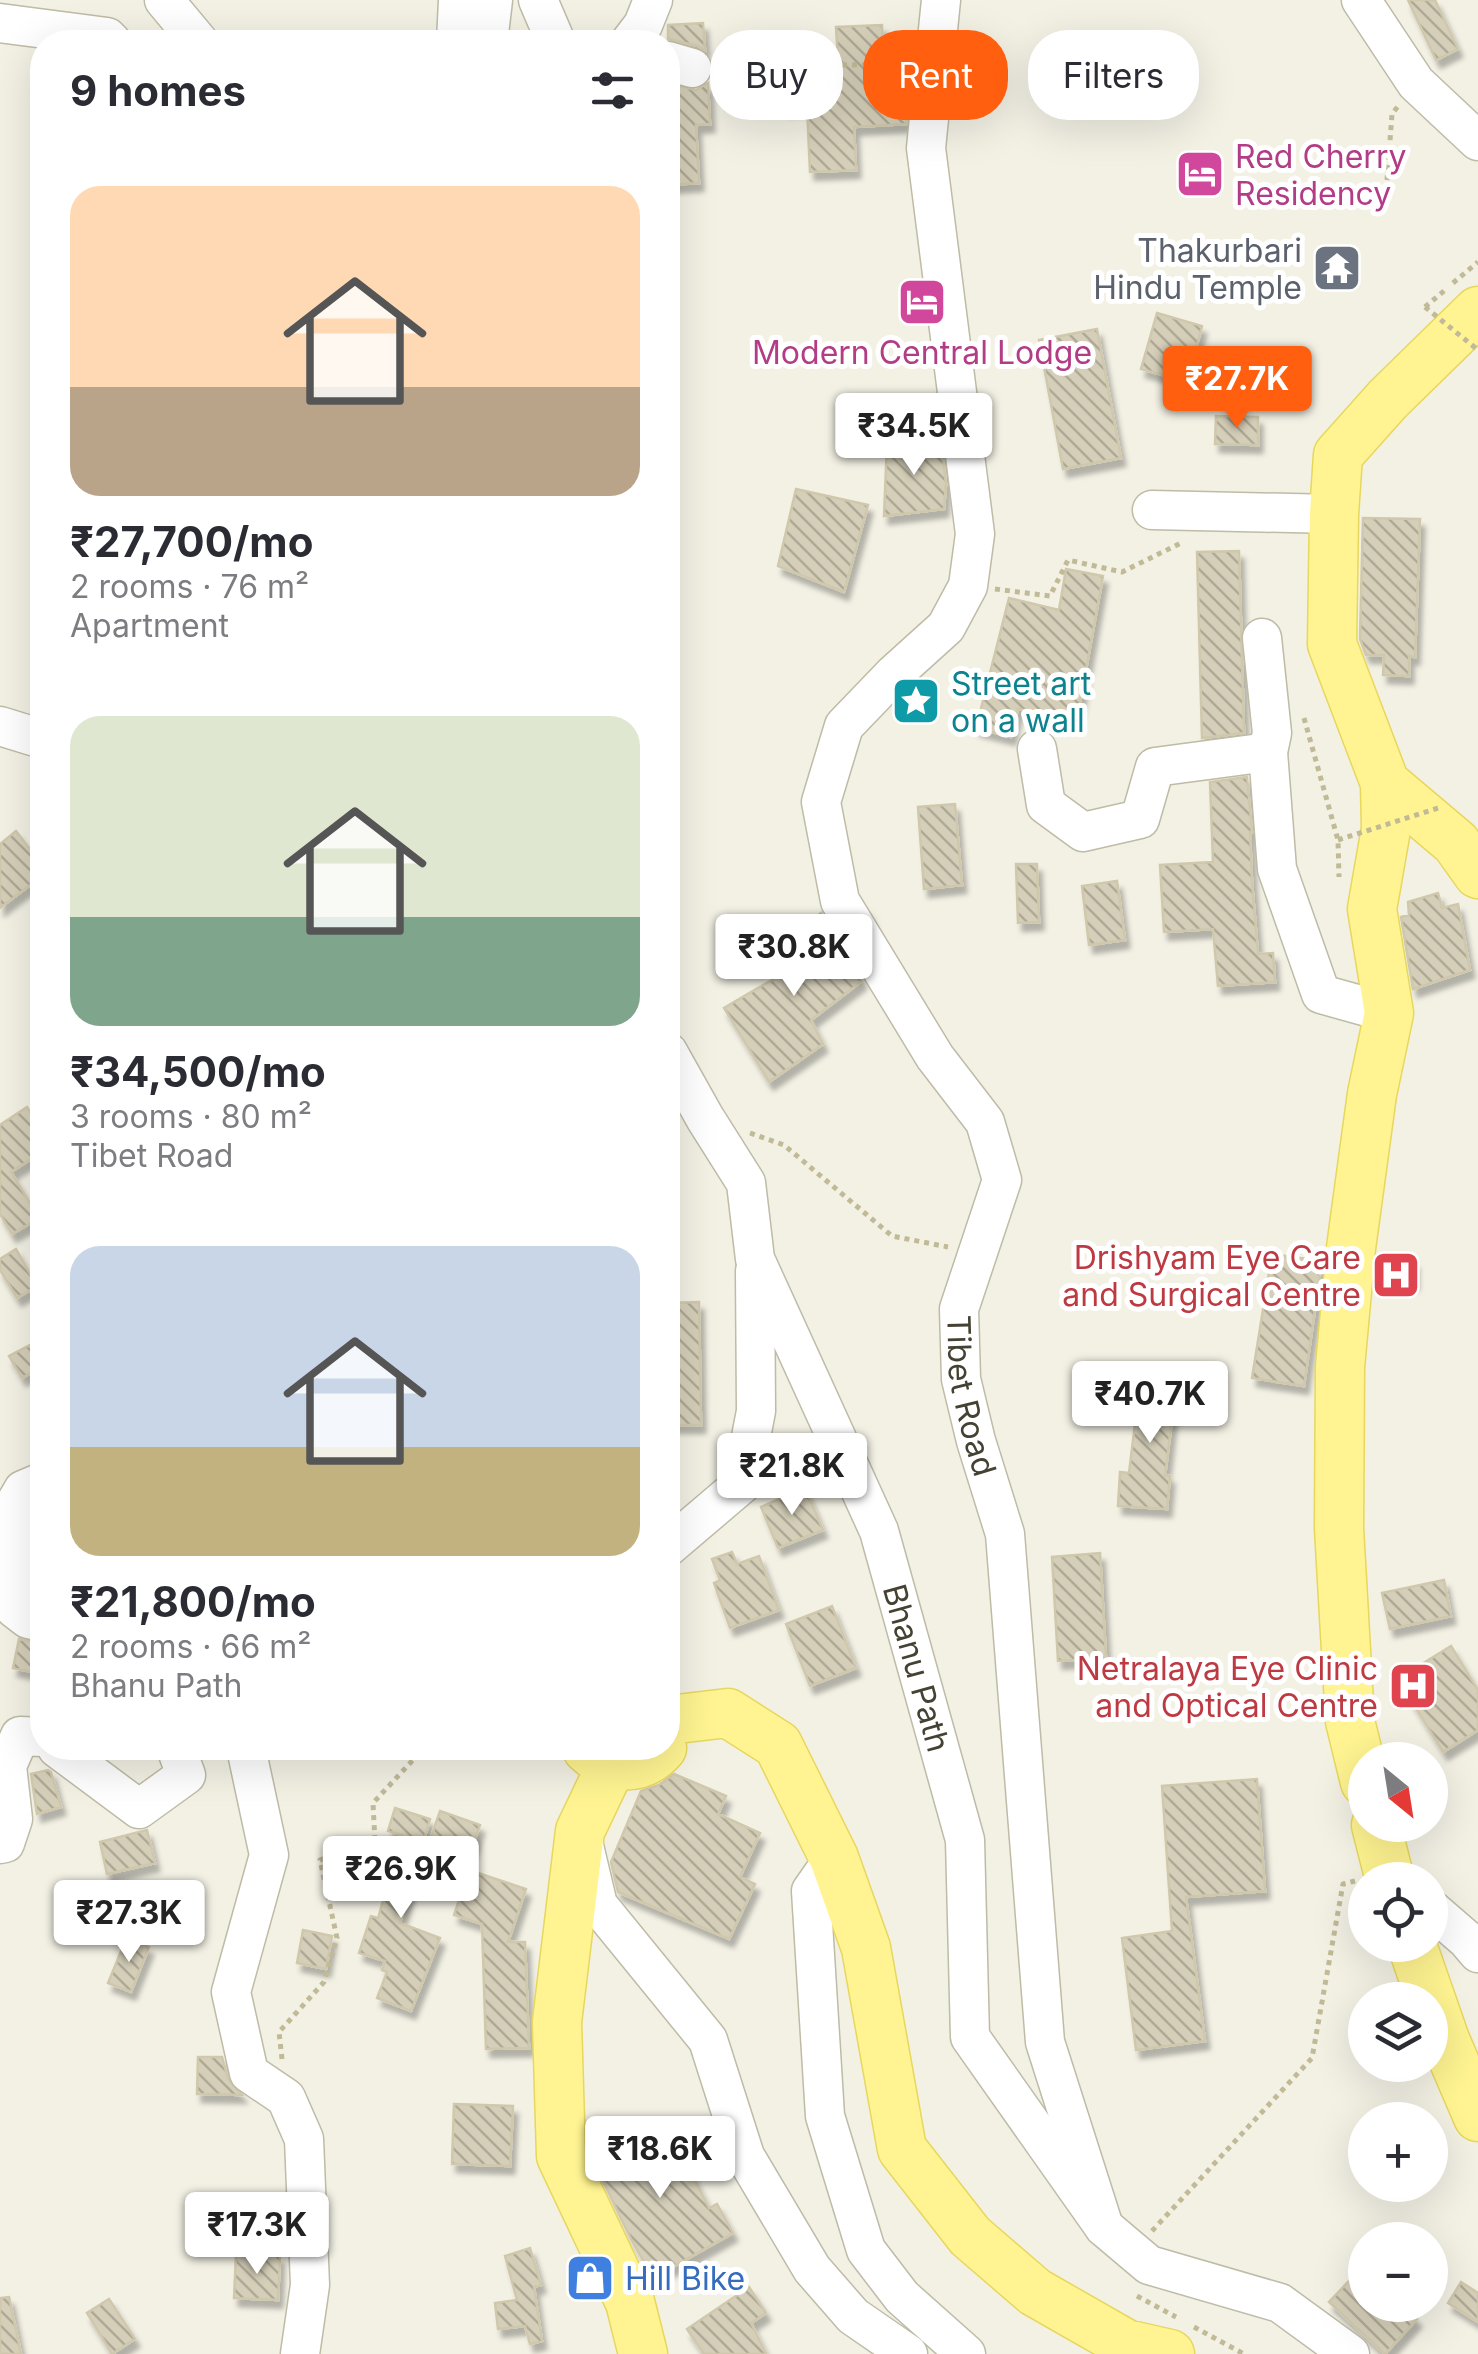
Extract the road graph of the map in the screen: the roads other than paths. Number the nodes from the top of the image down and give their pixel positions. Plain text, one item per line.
1 (164, 0) edge
2 (458, 0) edge
3 (493, 0) edge
4 (538, 0) edge
5 (941, 0) edge
6 (1361, 0) edge
7 (0, 2) edge
8 (0, 23) edge
9 (45, 30) edge
10 (81, 30) edge
11 (189, 30) edge
12 (457, 30) edge
13 (489, 30) edge
14 (551, 30) edge
15 (1478, 141) edge
16 (1478, 311) edge
17 (1152, 510) dead end
18 (1334, 514) junction
19 (1262, 638) dead end
20 (0, 726) edge
21 (30, 735) edge
22 (1036, 750) dead end
23 (1268, 752) junction
24 (1385, 783) junction
25 (1478, 874) edge
26 (1389, 1013) junction
27 (680, 1074) edge
28 (756, 1259) junction
29 (30, 1487) edge
30 (680, 1537) edge
31 (30, 1619) edge
32 (680, 1722) edge
33 (30, 1736) edge
34 (1355, 1742) edge
35 (73, 1760) edge
36 (180, 1760) edge
37 (249, 1760) edge
38 (597, 1760) edge
39 (611, 1760) edge
40 (645, 1760) edge
41 (580, 1831) junction
42 (0, 1844) edge
43 (834, 1858) junction
44 (1448, 1924) edge
45 (1478, 1952) edge
46 (1418, 1962) edge
47 (1478, 2117) edge
48 (1118, 2239) junction
49 (866, 2250) junction
50 (853, 2316) junction
51 (300, 2354) edge
52 (643, 2354) edge
53 (908, 2354) edge
54 (966, 2354) edge
55 (1170, 2354) edge
56 (1350, 2354) edge

1 - 11 street
2 - 12 street
3 - 13 street
4 - 14 street
5 - 48 street, Tibet Road
6 - 15 street
7 - 10 street
8 - 9 street
16 - 18 main road
17 - 18 street
18 - 24 main road
19 - 23 street
20 - 21 street
22 - 23 street
23 - 26 street
24 - 25 main road
24 - 26 main road
26 - 34 main road
27 - 28 street, Bhanu Path
28 - 30 street
28 - 48 street, Bhanu Path
29 - 31 street
32 - 43 main road
33 - 42 street
35 - 36 street
37 - 51 street
38 - 41 main road
39 - 40 main road
41 - 50 street
41 - 52 main road
43 - 49 street
43 - 55 main road
44 - 45 street
46 - 47 main road
48 - 56 street
49 - 50 street
49 - 54 street
50 - 53 street

